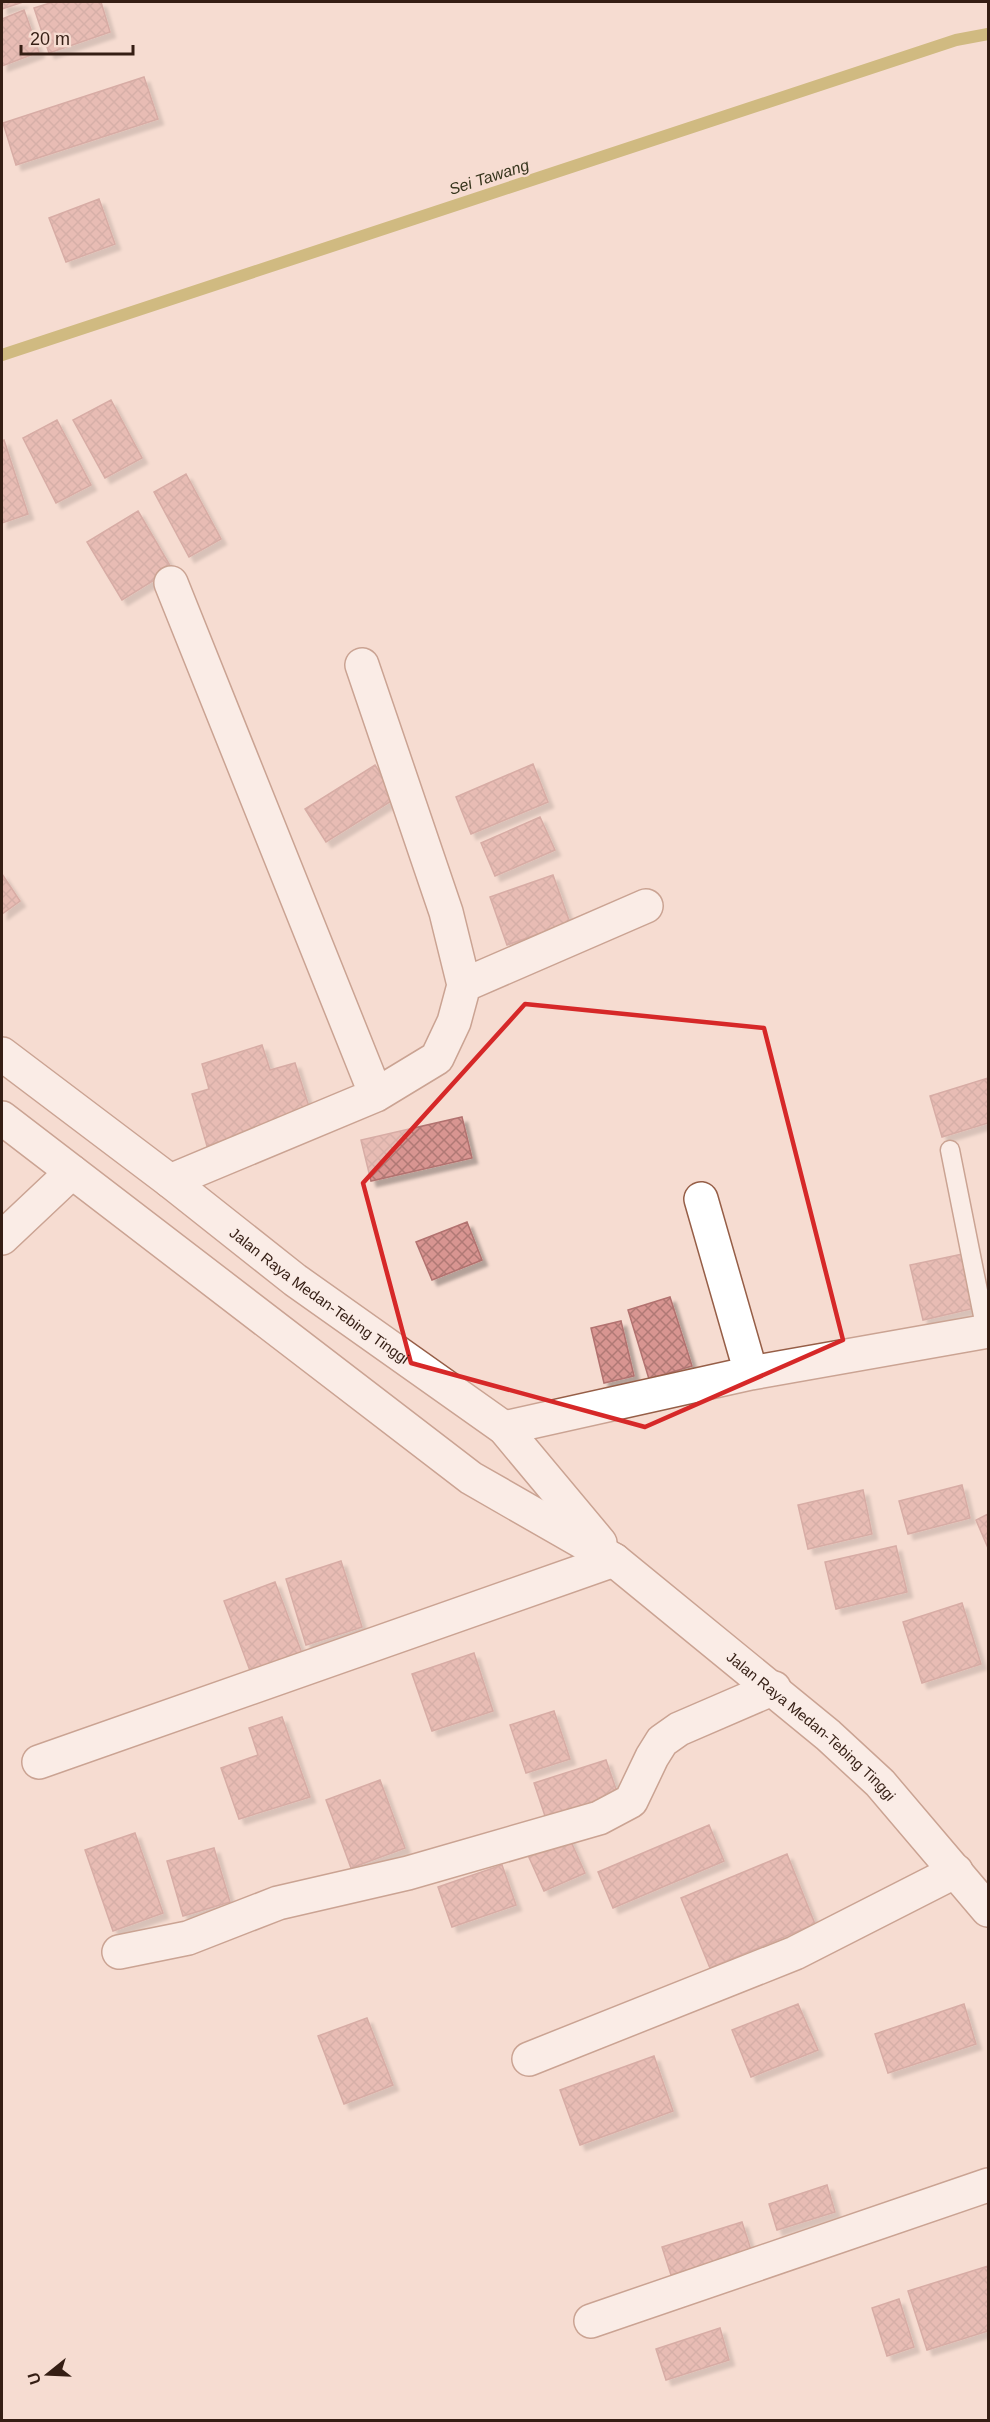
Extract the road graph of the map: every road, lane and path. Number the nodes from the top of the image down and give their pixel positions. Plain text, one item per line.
1 (171, 583) dead end
2 (362, 665) dead end
3 (646, 906) dead end
4 (464, 985) junction
5 (2, 1054) edge
6 (376, 1095) junction
7 (2, 1118) edge
8 (950, 1150) dead end
9 (72, 1172) junction
10 (170, 1181) junction
11 (701, 1199) dead end
12 (2, 1238) edge
13 (987, 1331) edge
14 (752, 1373) junction
15 (504, 1428) junction
16 (614, 1560) junction
17 (774, 1689) junction
18 (39, 1762) dead end
19 (956, 1870) junction
20 (988, 1908) edge
21 (119, 1952) dead end
22 (529, 2059) dead end
23 (988, 2185) edge
24 (591, 2321) dead end

1 - 6 main road
2 - 4 main road
3 - 4 main road
4 - 6 main road
5 - 10 main road, Jalan Raya Medan-Tebing Tinggi
6 - 10 main road
7 - 9 main road, Jalan Raya Medan-Tebing Tinggi
8 - 13 lane
9 - 12 main road
9 - 16 main road, Jalan Raya Medan-Tebing Tinggi
10 - 15 main road, Jalan Raya Medan-Tebing Tinggi
11 - 14 main road
13 - 14 main road
14 - 15 main road
15 - 16 main road, Jalan Raya Medan-Tebing Tinggi
16 - 17 main road, Jalan Raya Medan-Tebing Tinggi
16 - 18 main road
17 - 19 main road, Jalan Raya Medan-Tebing Tinggi
17 - 21 main road
19 - 20 main road, Jalan Raya Medan-Tebing Tinggi
19 - 22 main road
23 - 24 main road

